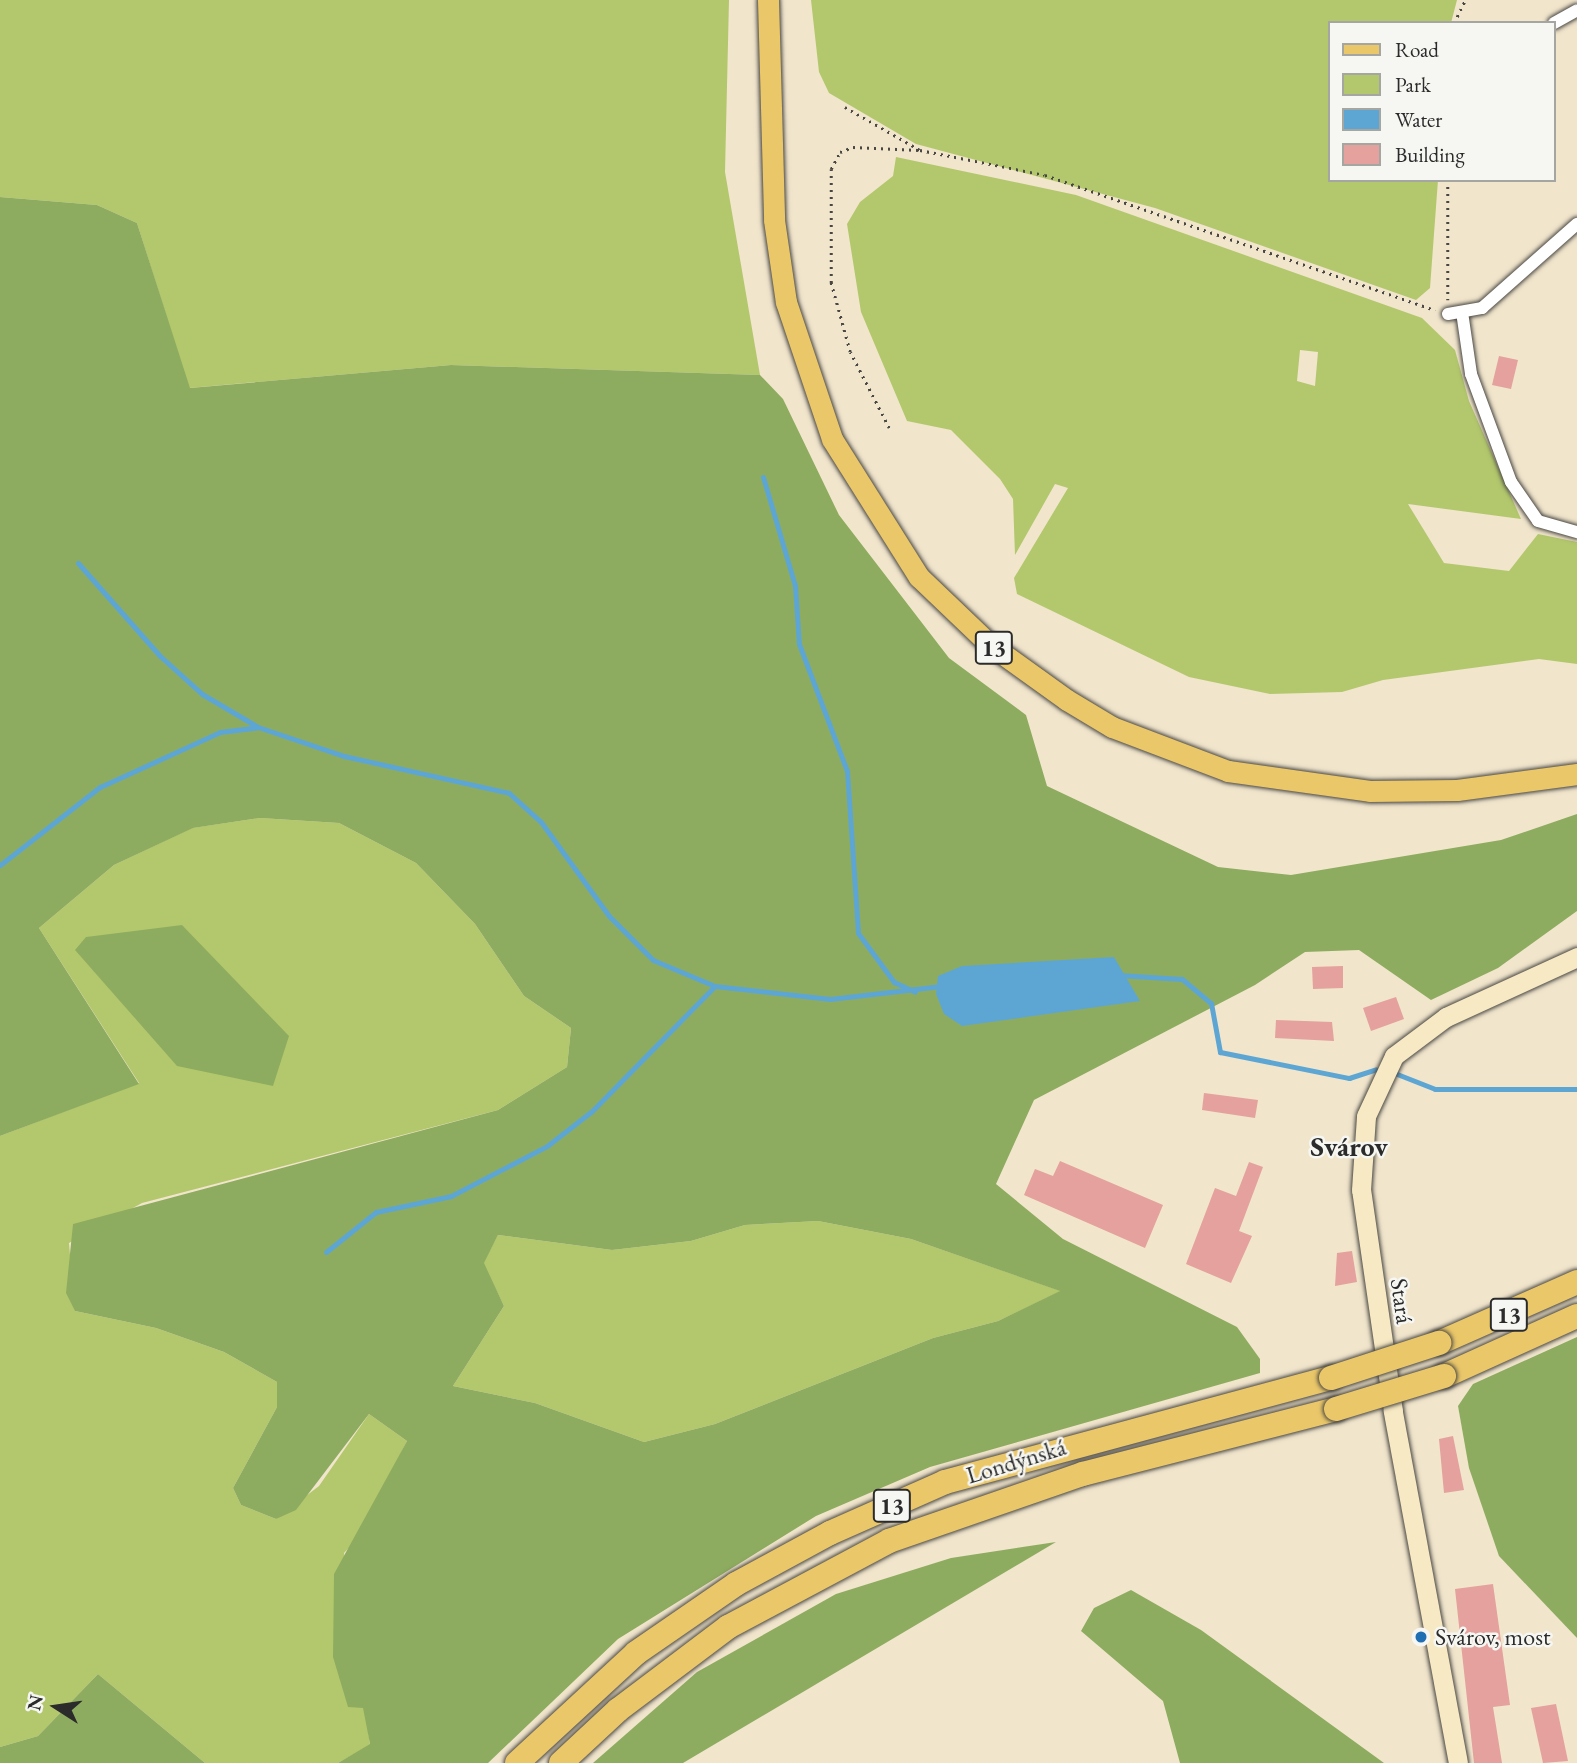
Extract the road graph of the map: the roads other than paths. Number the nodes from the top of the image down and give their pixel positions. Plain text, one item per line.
1 (768, 0) edge
2 (1577, 10) edge
3 (1556, 22) edge
4 (1577, 225) edge
5 (1462, 312) junction
6 (1448, 314) road end
7 (1577, 533) edge
8 (1577, 774) edge
9 (1577, 957) edge
10 (1577, 1282) edge
11 (1577, 1317) edge
12 (517, 1763) edge
13 (561, 1763) edge
14 (1458, 1763) edge

1 - 8 main road, 13
2 - 3 street
4 - 5 street
5 - 6 street
5 - 7 street
9 - 14 street, Stará
10 - 12 highway, Londýnská / 13, bridge
11 - 13 highway, Londýnská / 13, bridge

